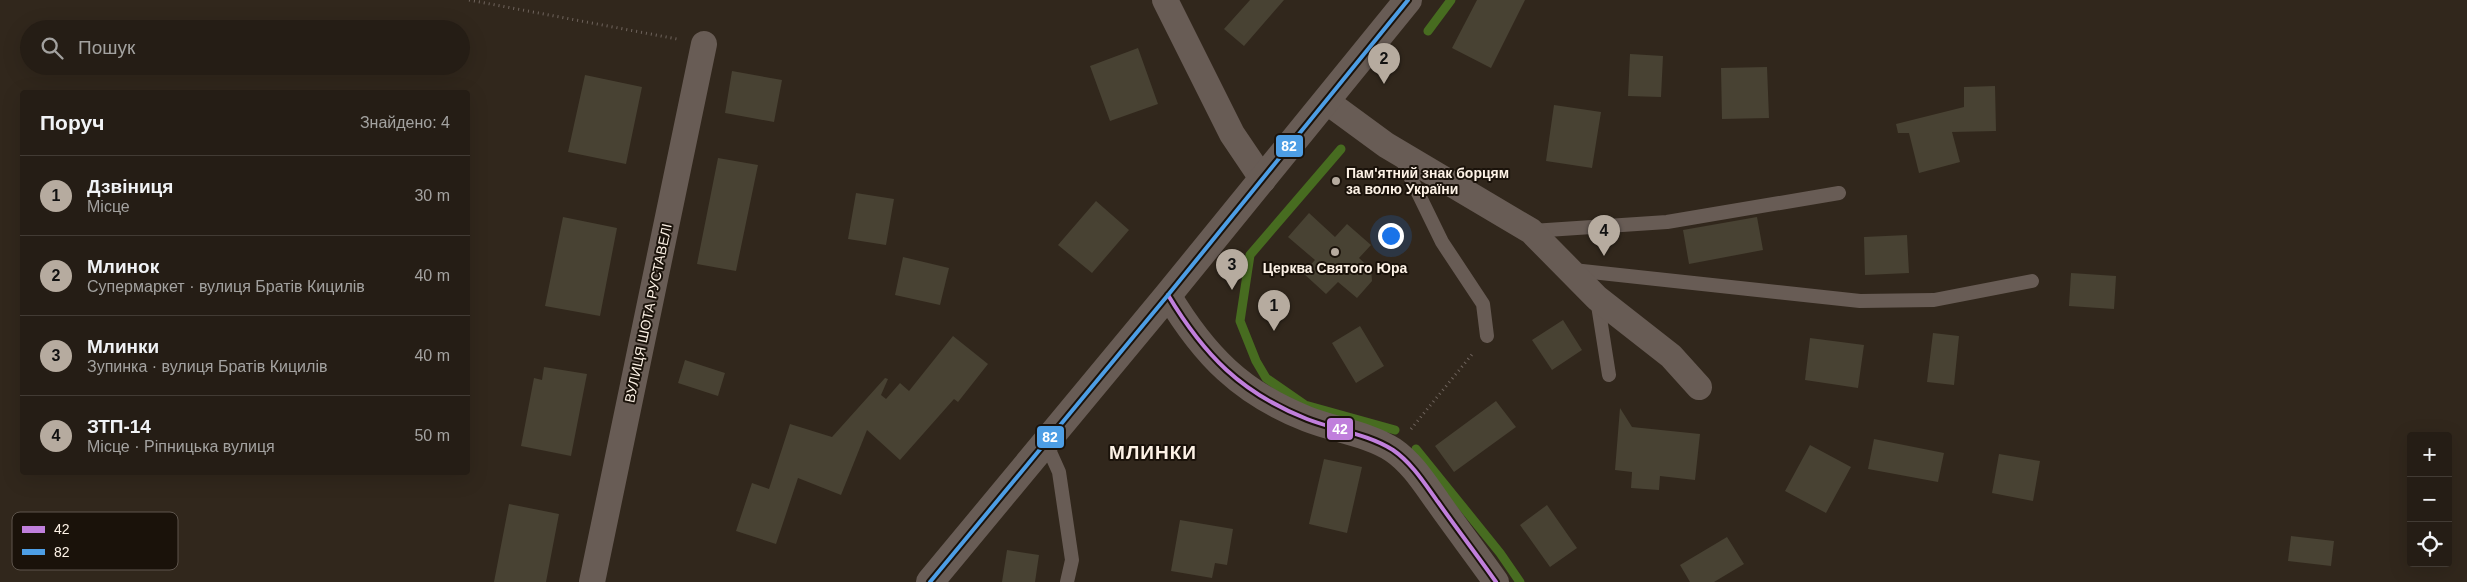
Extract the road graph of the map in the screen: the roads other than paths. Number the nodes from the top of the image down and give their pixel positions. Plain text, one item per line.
1 (1165, 0) edge
2 (1408, 0) edge
3 (704, 44) road end
4 (1326, 101) junction
5 (1399, 152) junction
6 (1262, 180) junction
7 (1839, 193) dead end
8 (1531, 231) junction
9 (1570, 270) junction
10 (2032, 281) dead end
11 (1168, 296) junction
12 (1597, 298) junction
13 (1487, 336) road end
14 (1609, 374) dead end
15 (1699, 387) dead end
16 (1046, 443) junction
17 (592, 582) edge
18 (930, 582) edge
19 (1067, 582) edge
20 (1496, 582) edge

1 - 6 street
2 - 4 street
3 - 17 street, ВУЛИЦЯ ШОТА РУСТАВЕЛІ
4 - 5 street
4 - 6 street
5 - 8 street
5 - 13 lane
6 - 11 street
7 - 8 lane
8 - 9 street
9 - 10 lane
9 - 12 street
11 - 16 street
11 - 20 street
12 - 14 lane
12 - 15 street
16 - 18 street
16 - 19 lane

